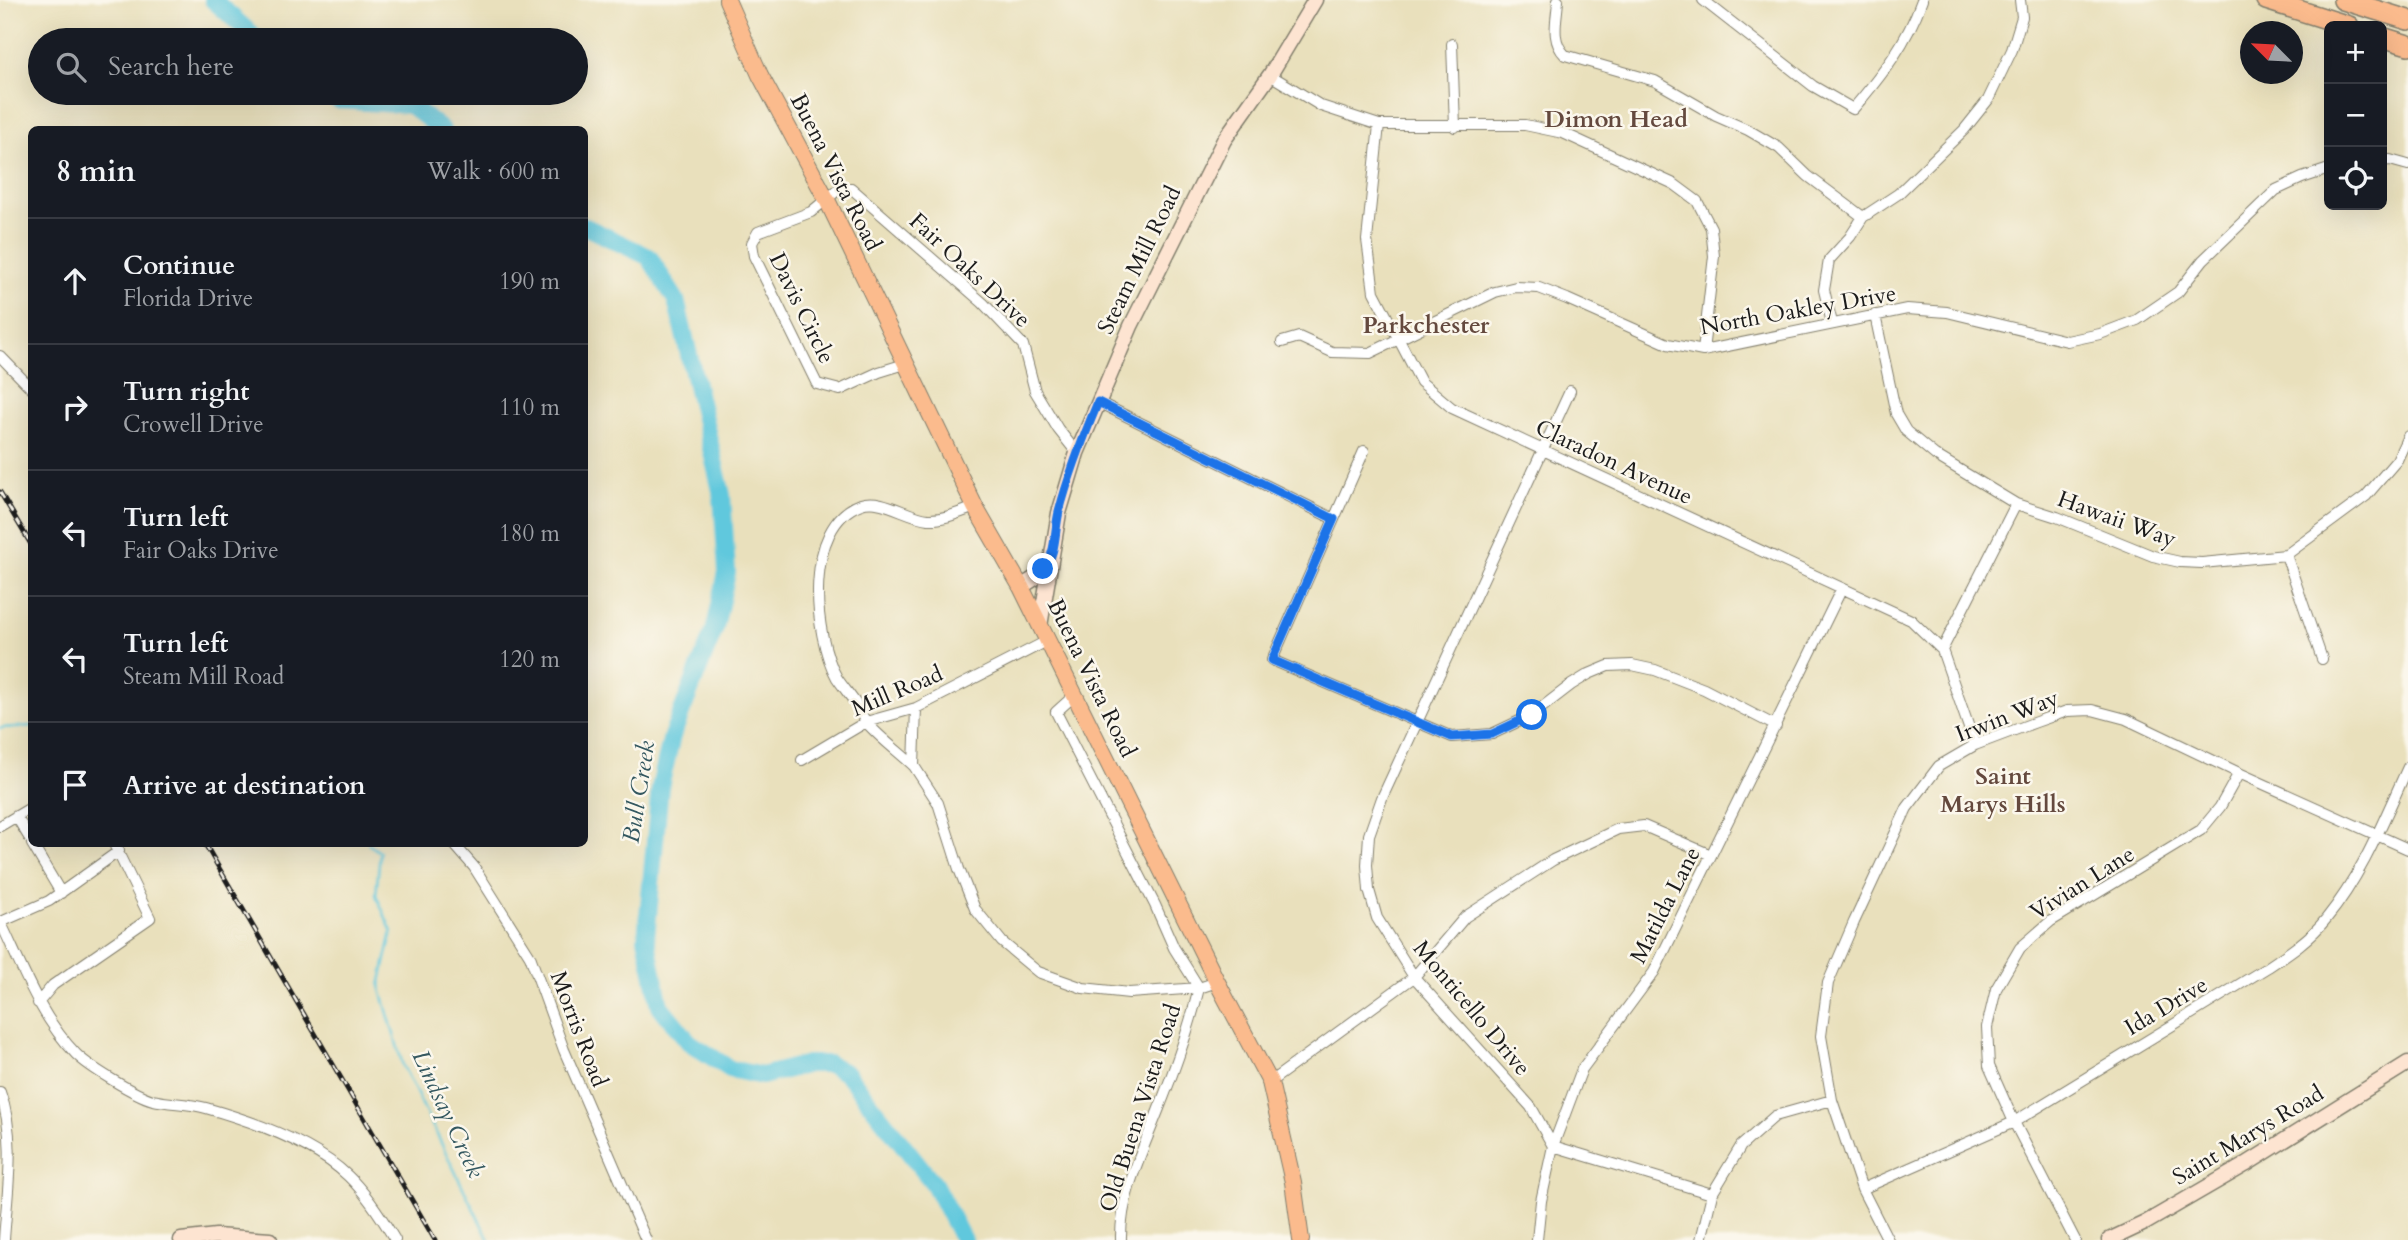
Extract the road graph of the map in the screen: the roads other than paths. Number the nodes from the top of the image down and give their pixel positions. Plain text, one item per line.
1 (727, 0) edge
2 (1315, 0) edge
3 (1558, 0) edge
4 (1703, 0) edge
5 (1922, 0) edge
6 (2020, 0) edge
7 (2266, 0) edge
8 (2343, 0) edge
9 (2408, 20) edge
10 (2333, 21) edge
11 (2387, 39) edge
12 (1452, 44) dead end
13 (2408, 45) edge
14 (1270, 75) junction
15 (1379, 125) junction
16 (1455, 127) junction
17 (2387, 160) edge
18 (2408, 165) edge
19 (2324, 171) edge
20 (827, 200) junction
21 (1863, 217) junction
22 (1875, 315) junction
23 (1832, 323) junction
24 (1397, 340) junction
25 (1282, 342) dead end
26 (1703, 351) junction
27 (0, 356) edge
28 (905, 364) junction
29 (28, 385) edge
30 (1570, 391) dead end
31 (1098, 402) junction
32 (2408, 436) edge
33 (1364, 451) dead end
34 (1543, 451) junction
35 (1077, 453) junction
36 (2015, 504) junction
37 (975, 507) junction
38 (1334, 519) junction
39 (2286, 555) junction
40 (1051, 561) junction
41 (1021, 587) junction
42 (1842, 588) junction
43 (1043, 634) junction
44 (1942, 650) junction
45 (2322, 659) dead end
46 (1076, 694) junction
47 (916, 708) junction
48 (866, 722) junction
49 (1417, 724) junction
50 (1776, 726) junction
51 (1975, 745) junction
52 (802, 760) dead end
53 (914, 766) junction
54 (2408, 767) edge
55 (2239, 773) junction
56 (28, 809) edge
57 (16, 816) junction
58 (0, 826) edge
59 (28, 836) edge
60 (2375, 836) junction
61 (34, 847) edge
62 (116, 847) edge
63 (457, 847) edge
64 (2408, 849) edge
65 (1711, 855) junction
66 (61, 893) junction
67 (0, 922) edge
68 (1415, 977) junction
69 (1217, 982) junction
70 (1199, 988) junction
71 (38, 1003) junction
72 (2407, 1068) edge
73 (1270, 1082) junction
74 (0, 1092) edge
75 (1832, 1100) junction
76 (2014, 1122) junction
77 (1553, 1146) junction
78 (5, 1162) edge
79 (1862, 1189) junction
80 (1712, 1195) junction
81 (4, 1240) edge
82 (181, 1240) edge
83 (270, 1240) edge
84 (395, 1240) edge
85 (646, 1240) edge
86 (1121, 1240) edge
87 (1301, 1240) edge
88 (1537, 1240) edge
89 (1702, 1240) edge
90 (1888, 1240) edge
91 (2075, 1240) edge
92 (2109, 1240) edge

1 - 20 main road, Buena Vista Road
2 - 14 street, Steam Mill Road
3 - 21 street
4 - 5 street
6 - 21 street
7 - 10 highway
8 - 9 highway
11 - 13 highway
12 - 16 street
14 - 15 street
14 - 31 street, Steam Mill Road
15 - 16 street
15 - 24 street, Claradon Avenue
16 - 26 street
17 - 18 street
19 - 22 street, North Oakley Drive
20 - 28 main road, Buena Vista Road
20 - 28 street, Davis Circle
20 - 35 street, Fair Oaks Drive
21 - 23 street
22 - 23 street, North Oakley Drive
22 - 36 street, Hawaii Way
23 - 26 street, North Oakley Drive
24 - 25 street, North Oakley Drive
24 - 26 street, North Oakley Drive
24 - 34 street, Claradon Avenue
27 - 29 street
28 - 37 main road, Buena Vista Road
30 - 34 street, Monticello Drive
31 - 35 street, Steam Mill Road
31 - 38 street
32 - 39 street
33 - 38 street
34 - 42 street, Claradon Avenue
34 - 49 street, Monticello Drive
35 - 40 street, Steam Mill Road
36 - 39 street, Hawaii Way
36 - 44 street
37 - 41 main road, Buena Vista Road
37 - 48 street
38 - 49 street
39 - 45 street
40 - 41 street
40 - 43 street, Steam Mill Road
41 - 43 main road, Buena Vista Road
42 - 44 street, Claradon Avenue
42 - 50 street, Matilda Lane
43 - 46 main road, Buena Vista Road
43 - 47 street, Mill Road
44 - 51 street, Claradon Avenue
46 - 69 main road, Buena Vista Road
46 - 70 street
47 - 48 street, Mill Road
47 - 53 street
48 - 52 street, Mill Road
48 - 53 street
49 - 50 street
49 - 68 street, Monticello Drive
50 - 65 street, Matilda Lane
51 - 55 street, Irwin Way
51 - 75 street, Irwin Way
53 - 70 street
54 - 60 street, Ida Drive
55 - 60 street, Irwin Way
55 - 76 street, Vivian Lane
56 - 57 street
57 - 58 street
57 - 59 street
60 - 64 street, Irwin Way
60 - 76 street, Ida Drive
61 - 66 street
62 - 66 street
62 - 71 street
63 - 85 street, Morris Road
65 - 68 street
65 - 77 street, Matilda Lane
66 - 67 street
67 - 71 street
68 - 73 street
68 - 77 street, Monticello Drive
69 - 70 street
69 - 73 main road, Buena Vista Road
70 - 86 street, Old Buena Vista Road
71 - 84 street
72 - 92 street, Saint Marys Road
73 - 87 main road, Buena Vista Road
74 - 78 street
75 - 79 street, Irwin Way
75 - 80 street
76 - 79 street, Ida Drive
76 - 91 street, Vivian Lane
77 - 80 street
77 - 88 street, Matilda Lane
78 - 81 street
79 - 90 street, Irwin Way
80 - 89 street
82 - 83 street

